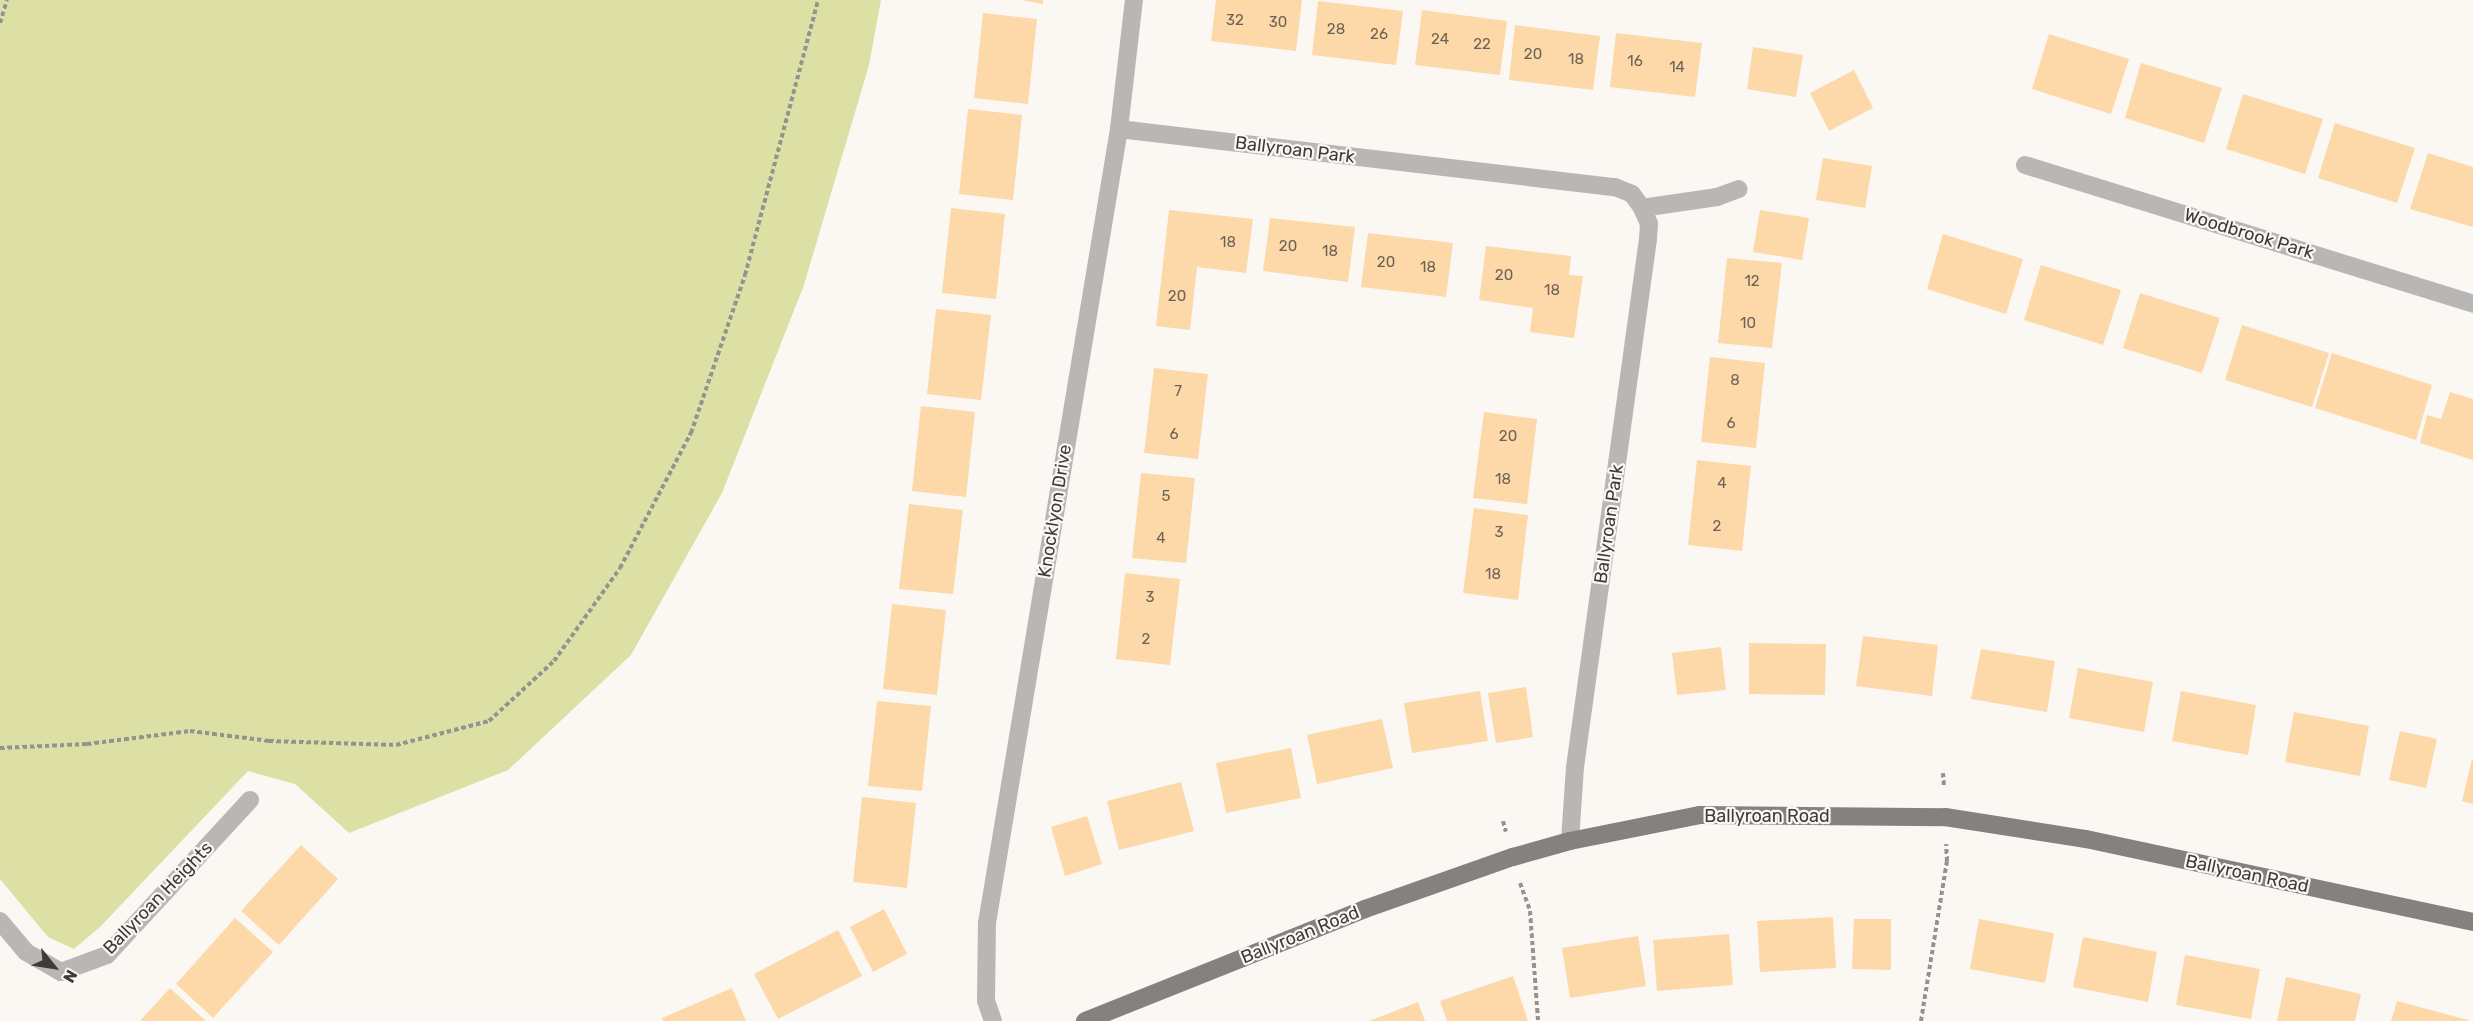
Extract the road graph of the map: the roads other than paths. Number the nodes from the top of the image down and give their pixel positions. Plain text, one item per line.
1 (1134, 0) edge
2 (1119, 129) junction
3 (2025, 165) dead end
4 (1739, 189) dead end
5 (1642, 208) junction
6 (2473, 304) edge
7 (250, 800) dead end
8 (1570, 841) junction
9 (0, 921) edge
10 (2473, 922) edge
11 (993, 1021) edge
12 (1085, 1021) edge

1 - 2 street, Knocklyon Drive
2 - 5 street, Ballyroan Park
2 - 11 street, Knocklyon Drive
3 - 6 street, Woodbrook Park
4 - 5 street
5 - 8 street, Ballyroan Park
7 - 9 street, Ballyroan Heights
8 - 10 main road, Ballyroan Road
8 - 12 main road, Ballyroan Road

